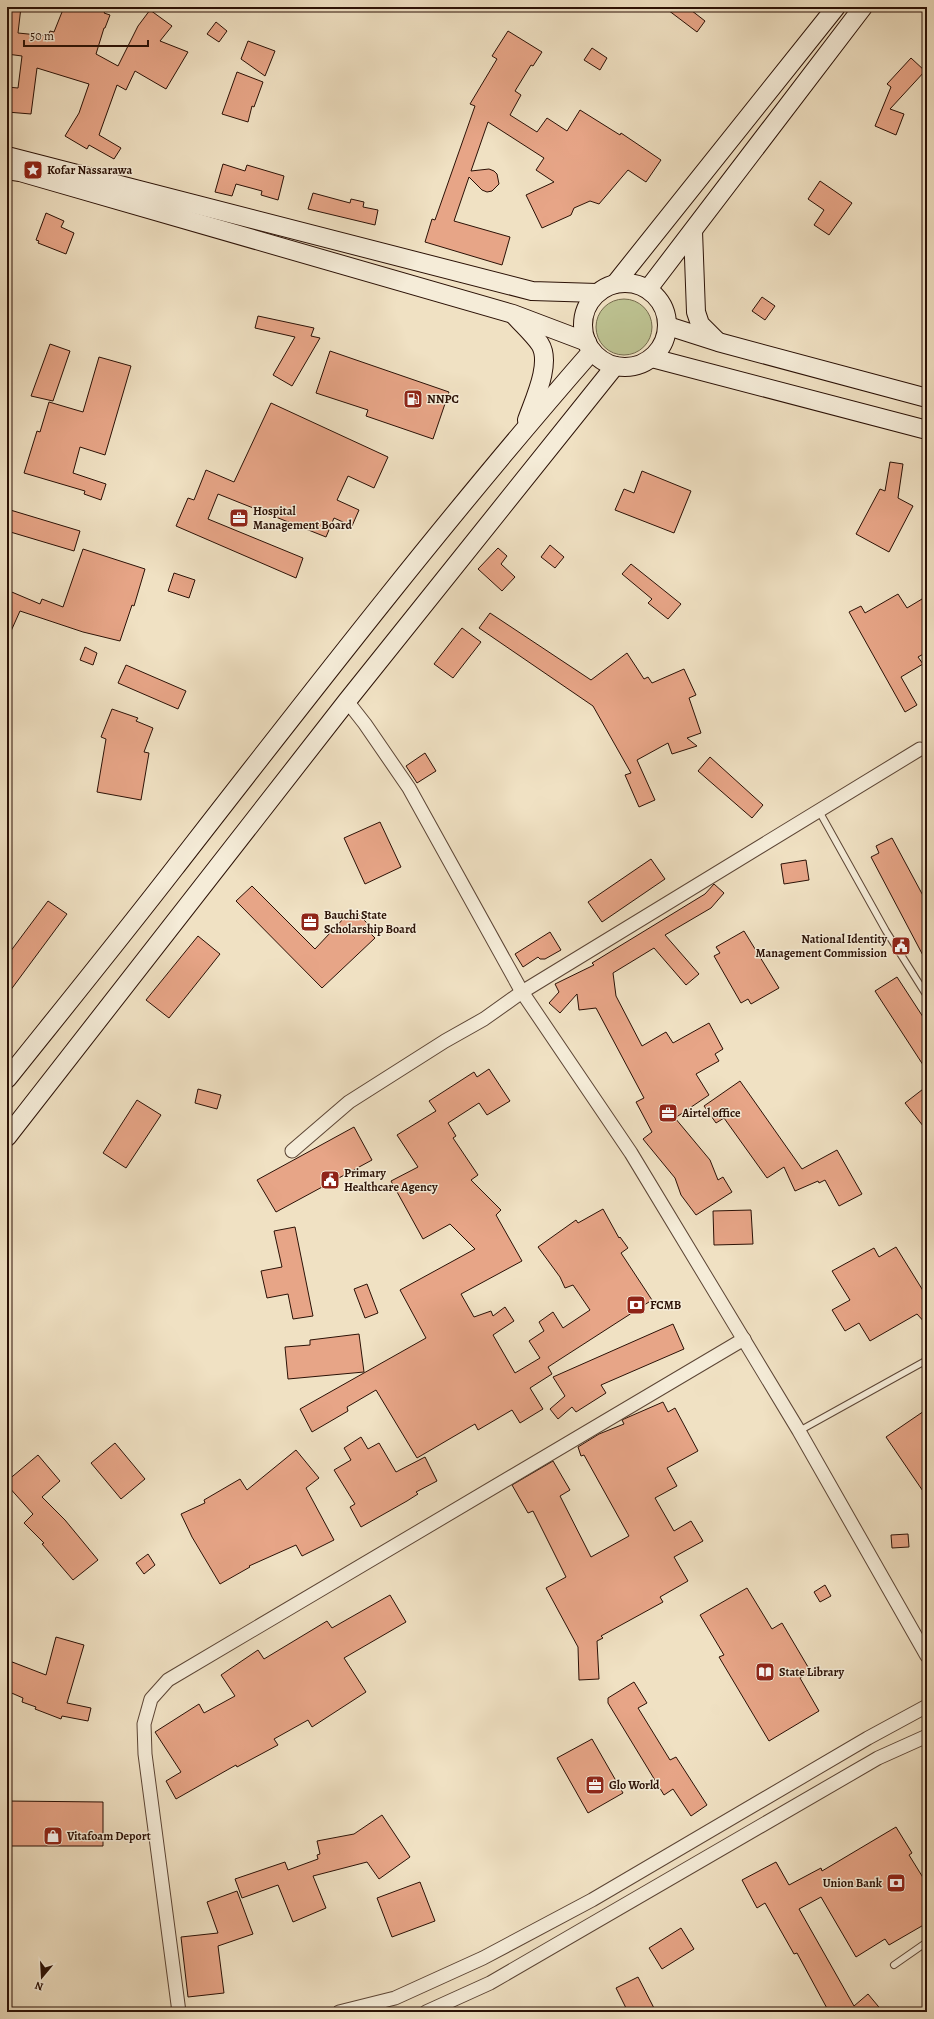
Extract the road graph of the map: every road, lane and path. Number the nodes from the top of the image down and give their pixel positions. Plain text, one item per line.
1 (836, 7) edge
2 (863, 7) edge
3 (7, 156) edge
4 (7, 170) edge
5 (693, 231) junction
6 (615, 284) junction
7 (648, 289) junction
8 (597, 293) junction
9 (513, 314) junction
10 (668, 326) junction
11 (718, 342) junction
12 (589, 346) junction
13 (652, 358) junction
14 (615, 366) junction
15 (927, 398) edge
16 (524, 428) junction
17 (927, 430) edge
18 (347, 701) junction
19 (920, 749) dead end
20 (819, 811) junction
21 (522, 992) junction
22 (927, 996) edge
23 (7, 1079) edge
24 (7, 1137) edge
25 (292, 1151) dead end
26 (744, 1339) junction
27 (927, 1360) edge
28 (799, 1431) junction
29 (927, 1656) edge
30 (927, 1706) edge
31 (927, 1736) edge
32 (927, 1942) edge
33 (894, 1965) dead end
34 (180, 2012) edge
35 (339, 2012) edge
36 (426, 2012) edge

1 - 6 street
2 - 5 street
3 - 8 street
4 - 9 street
5 - 7 street
5 - 11 street
6 - 7 street
6 - 8 street
7 - 10 street
8 - 12 street
9 - 12 street
9 - 16 street
10 - 11 street
10 - 13 street
11 - 15 street
12 - 14 street
12 - 16 street
13 - 14 street
13 - 17 street
14 - 18 street
16 - 23 street
18 - 21 street
18 - 24 street
19 - 20 street
20 - 21 street
20 - 22 lane
21 - 25 street
21 - 26 street
26 - 28 street
26 - 34 street
27 - 28 lane
28 - 29 street
30 - 35 street
31 - 36 street
32 - 33 lane

